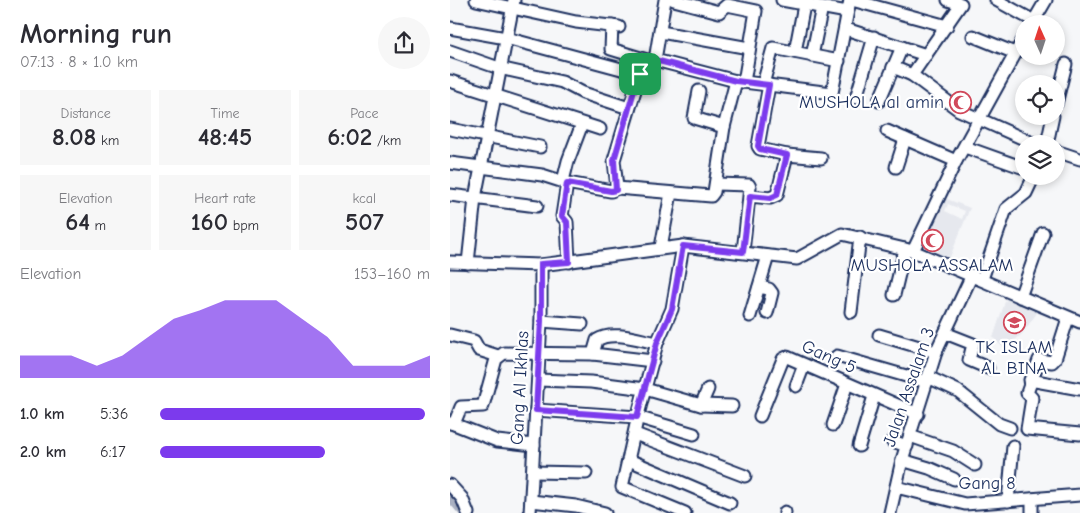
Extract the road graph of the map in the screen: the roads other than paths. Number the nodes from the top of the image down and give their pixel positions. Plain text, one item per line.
1 (476, 0) edge
2 (665, 0) edge
3 (674, 0) edge
4 (782, 0) edge
5 (851, 0) edge
6 (948, 0) edge
7 (996, 0) edge
8 (1046, 0) edge
9 (513, 4) edge
10 (804, 5) junction
11 (822, 7) junction
12 (847, 12) junction
13 (1023, 15) edge
14 (1038, 15) edge
15 (947, 26) junction
16 (450, 28) edge
17 (846, 29) junction
18 (661, 32) junction
19 (973, 36) dead end
20 (506, 38) junction
21 (874, 38) junction
22 (902, 47) junction
23 (749, 48) junction
24 (450, 51) edge
25 (795, 52) junction
26 (1015, 53) joint
27 (926, 54) junction
28 (812, 56) junction
29 (651, 60) junction
30 (839, 61) junction
31 (1066, 64) dead end
32 (894, 67) junction
33 (499, 68) junction
34 (640, 74) junction
35 (912, 75) junction
36 (1063, 75) edge
37 (450, 81) edge
38 (740, 81) junction
39 (766, 84) junction
40 (699, 91) dead end
41 (494, 96) junction
42 (856, 98) dead end
43 (879, 101) dead end
44 (629, 108) junction
45 (979, 119) junction
46 (582, 124) junction
47 (724, 127) junction
48 (450, 128) edge
49 (600, 129) dead end
50 (887, 131) dead end
51 (1015, 135) edge
52 (488, 136) junction
53 (905, 139) junction
54 (540, 147) dead end
55 (966, 147) junction
56 (1065, 154) edge
57 (787, 155) junction
58 (821, 158) dead end
59 (1080, 158) edge
60 (956, 161) junction
61 (450, 163) edge
62 (1015, 165) edge
63 (896, 167) dead end
64 (481, 168) junction
65 (565, 182) junction
66 (716, 184) junction
67 (1030, 185) edge
68 (617, 188) junction
69 (671, 193) junction
70 (450, 195) edge
71 (750, 196) junction
72 (474, 198) junction
73 (537, 206) dead end
74 (1043, 233) dead end
75 (860, 237) junction
76 (683, 246) junction
77 (661, 247) junction
78 (909, 250) junction
79 (743, 252) junction
80 (768, 256) junction
81 (450, 262) edge
82 (569, 262) junction
83 (468, 263) junction
84 (541, 264) junction
85 (977, 277) junction
86 (759, 287) junction
87 (894, 295) dead end
88 (1020, 297) junction
89 (851, 312) dead end
90 (767, 313) dead end
91 (750, 316) dead end
92 (1068, 318) junction
93 (541, 321) junction
94 (1080, 322) edge
95 (582, 324) dead end
96 (945, 333) junction
97 (450, 335) edge
98 (879, 335) dead end
99 (657, 343) junction
100 (936, 352) junction
101 (540, 353) junction
102 (593, 354) junction
103 (498, 356) junction
104 (837, 356) dead end
105 (653, 361) junction
106 (804, 365) junction
107 (988, 368) dead end
108 (928, 379) junction
109 (538, 380) junction
110 (1030, 380) junction
111 (847, 384) junction
112 (796, 386) dead end
113 (645, 389) junction
114 (1080, 389) edge
115 (708, 390) dead end
116 (874, 396) junction
117 (701, 405) junction
118 (732, 406) dead end
119 (536, 410) junction
120 (918, 414) junction
121 (760, 416) dead end
122 (637, 417) junction
123 (452, 424) edge
124 (833, 425) dead end
125 (1010, 428) dead end
126 (635, 434) junction
127 (694, 434) dead end
128 (1080, 434) edge
129 (892, 441) dead end
130 (908, 441) junction
131 (534, 445) junction
132 (859, 446) dead end
133 (1013, 446) dead end
134 (629, 460) junction
135 (902, 460) junction
136 (974, 464) dead end
137 (533, 472) junction
138 (586, 473) dead end
139 (745, 476) dead end
140 (954, 479) dead end
141 (450, 485) edge
142 (896, 487) junction
143 (1080, 495) edge
144 (1032, 499) junction
145 (531, 501) junction
146 (1008, 501) junction
147 (730, 503) dead end
148 (965, 508) edge
149 (468, 513) edge
150 (530, 513) edge
151 (605, 513) edge
152 (685, 513) edge
153 (890, 513) edge
154 (1032, 513) edge

1 - 9 street
2 - 18 street
3 - 23 street
4 - 10 street
5 - 12 street
5 - 15 street
6 - 15 street
7 - 13 street
8 - 14 street
9 - 20 street
9 - 29 street
10 - 11 street
10 - 25 street
11 - 12 street
11 - 28 street
12 - 17 street
15 - 27 street
16 - 20 street
17 - 21 street
17 - 30 street
18 - 23 street
18 - 29 street
19 - 26 street
20 - 33 street
20 - 34 street
21 - 22 street
21 - 42 street
22 - 27 street
22 - 32 street
23 - 38 street
24 - 33 street
25 - 28 street
25 - 39 street
26 - 45 street
27 - 35 street
28 - 30 street
29 - 34 street
29 - 38 street
30 - 39 street
31 - 36 street
32 - 35 street
32 - 43 street
33 - 41 street
33 - 44 street
34 - 44 street
35 - 45 street
37 - 41 street
38 - 39 street
38 - 47 street
39 - 57 street
40 - 47 street
41 - 46 street
41 - 52 street
44 - 68 street
45 - 51 street
45 - 55 street
46 - 49 street
46 - 65 street
47 - 66 street
48 - 52 street
50 - 53 street
52 - 54 street
52 - 64 street
53 - 60 street
53 - 63 street
55 - 60 street
55 - 62 street
56 - 59 street
57 - 58 street
57 - 71 street
60 - 78 street
61 - 64 street
64 - 65 street
64 - 72 street
65 - 68 street
65 - 82 street
66 - 69 street
66 - 71 street
67 - 85 street, Jalan Assalam 3
68 - 69 street
69 - 77 street
70 - 72 street
71 - 79 street
72 - 73 street
72 - 83 street
74 - 88 street
75 - 78 street
75 - 80 street
75 - 89 street
76 - 77 street
76 - 79 street
76 - 99 street
77 - 82 street
78 - 85 street
78 - 87 street
79 - 80 street
80 - 86 street
81 - 83 street
82 - 84 street
83 - 84 street
84 - 93 street, Gang Al Ikhlas
85 - 88 street
85 - 96 street, Jalan Assalam 3
86 - 90 street
86 - 91 street
88 - 92 street
92 - 94 street
92 - 110 street
93 - 95 street
93 - 101 street, Gang Al Ikhlas
96 - 100 street, Jalan Assalam 3
96 - 107 street
97 - 103 street
98 - 100 street
99 - 102 street
99 - 105 street
100 - 108 street, Jalan Assalam 3
101 - 102 street
101 - 103 street
101 - 109 street, Gang Al Ikhlas
102 - 105 street
103 - 123 street
104 - 108 street
105 - 113 street
106 - 111 street, Gang 5
106 - 112 street
106 - 121 street, Gang 5
108 - 120 street, Jalan Assalam 3
108 - 125 street
109 - 113 street
109 - 119 street, Gang Al Ikhlas
110 - 114 street
110 - 128 street
111 - 116 street, Gang 5
111 - 124 street
113 - 117 street
113 - 122 street
115 - 117 street
116 - 120 street, Gang 5
116 - 132 street
117 - 118 street
119 - 122 street
119 - 131 street, Gang Al Ikhlas
120 - 130 street, Jalan Assalam 3
122 - 126 street
122 - 127 street
123 - 131 street
126 - 134 street
126 - 139 street
129 - 130 street
130 - 135 street, Jalan Assalam 3
130 - 136 street
131 - 137 street, Gang Al Ikhlas
133 - 146 street
134 - 147 street
134 - 152 street
135 - 140 street
135 - 142 street, Jalan Assalam 3
137 - 138 street
137 - 145 street, Gang Al Ikhlas
141 - 149 street
142 - 148 street, Gang 8
142 - 153 street, Jalan Assalam 3
143 - 144 street, Gang 8
144 - 146 street, Gang 8
144 - 154 street
145 - 150 street, Gang Al Ikhlas
145 - 151 street
146 - 148 street, Gang 8

